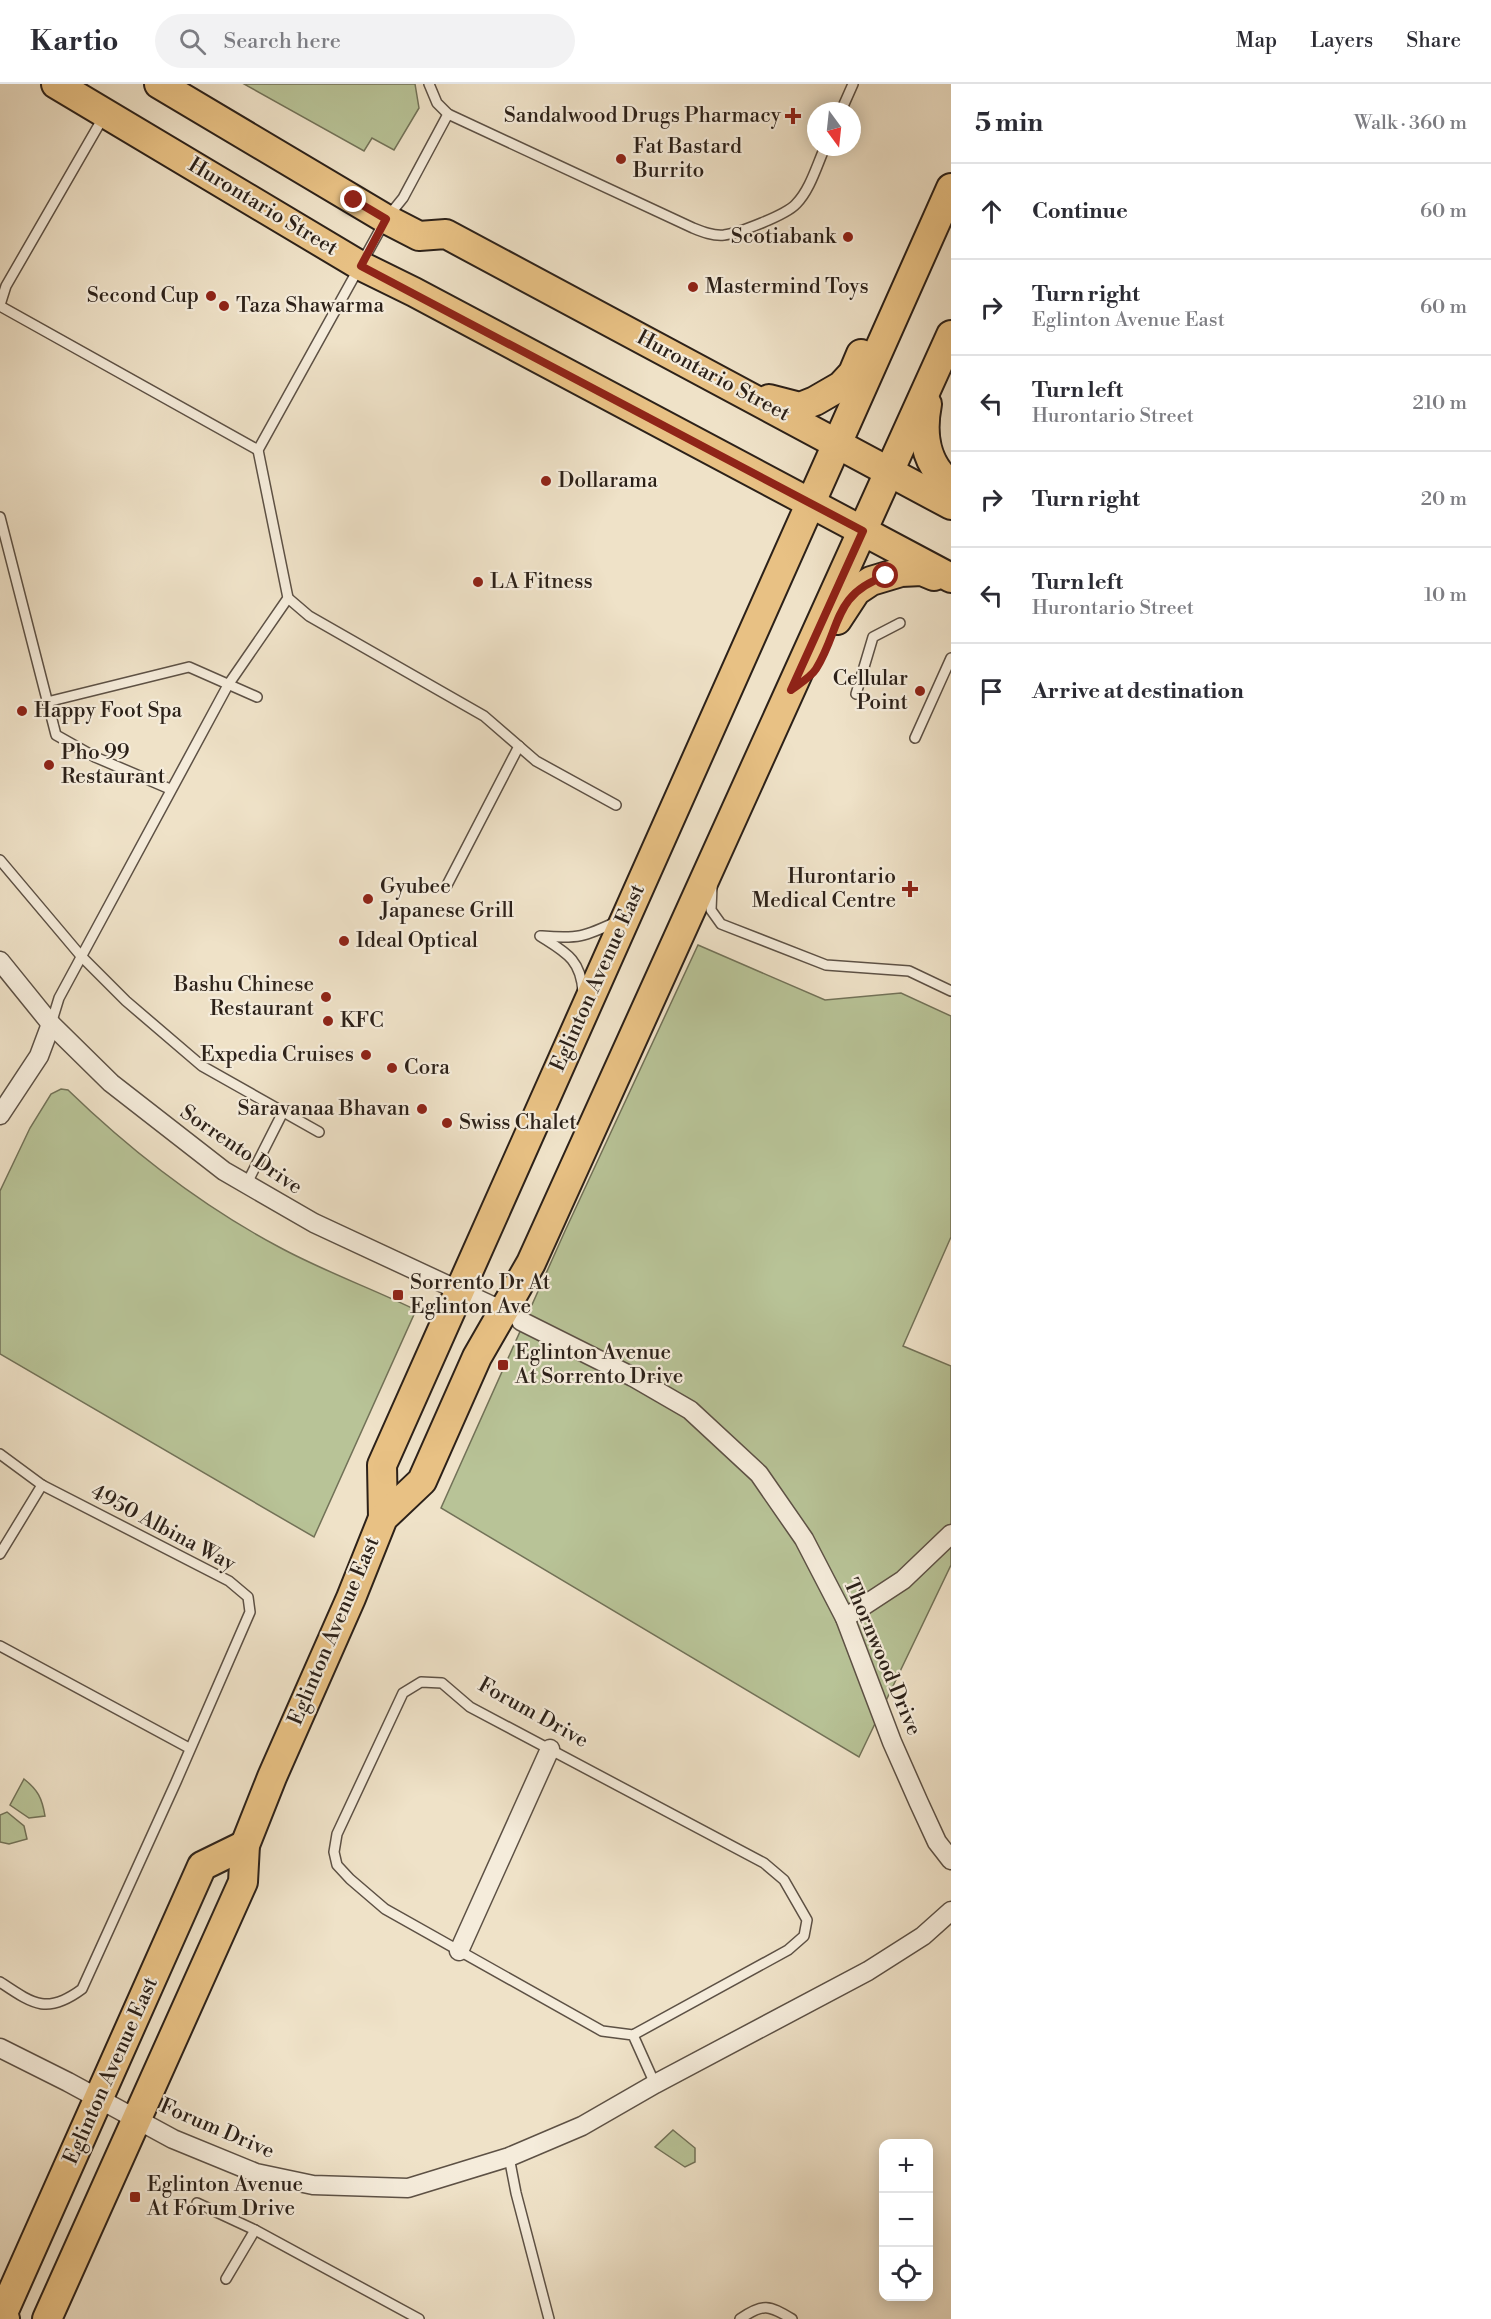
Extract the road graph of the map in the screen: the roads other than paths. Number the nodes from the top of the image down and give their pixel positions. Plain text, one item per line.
1 (56, 84) edge
2 (159, 84) edge
3 (429, 84) edge
4 (853, 84) edge
5 (845, 102) edge
6 (105, 114) junction
7 (448, 114) junction
8 (821, 156) edge
9 (951, 188) edge
10 (386, 219) junction
11 (361, 266) junction
12 (909, 283) junction
13 (0, 305) edge
14 (951, 335) edge
15 (932, 375) junction
16 (725, 382) junction
17 (837, 443) junction
18 (258, 450) junction
19 (890, 471) junction
20 (951, 485) edge
21 (810, 503) junction
22 (951, 505) edge
23 (0, 517) edge
24 (863, 531) junction
25 (951, 578) edge
26 (951, 583) edge
27 (288, 598) junction
28 (900, 623) dead end
29 (951, 658) edge
30 (228, 685) junction
31 (791, 690) junction
32 (856, 694) dead end
33 (257, 697) dead end
34 (47, 702) junction
35 (915, 738) dead end
36 (519, 746) junction
37 (170, 789) junction
38 (616, 805) dead end
39 (0, 860) edge
40 (712, 862) junction
41 (446, 887) dead end
42 (625, 918) junction
43 (81, 956) junction
44 (0, 961) edge
45 (951, 991) edge
46 (584, 1011) junction
47 (51, 1024) junction
48 (283, 1112) junction
49 (0, 1115) edge
50 (319, 1132) dead end
51 (245, 1185) junction
52 (460, 1291) junction
53 (512, 1316) junction
54 (0, 1454) edge
55 (42, 1485) junction
56 (383, 1518) junction
57 (951, 1534) edge
58 (0, 1554) edge
59 (845, 1618) junction
60 (0, 1646) edge
61 (189, 1748) junction
62 (550, 1749) junction
63 (245, 1845) junction
64 (951, 1860) edge
65 (951, 1911) edge
66 (459, 1951) junction
67 (0, 1982) edge
68 (633, 2035) junction
69 (0, 2048) edge
70 (654, 2084) junction
71 (99, 2098) junction
72 (136, 2119) junction
73 (509, 2157) junction
74 (197, 2203) dead end
75 (255, 2230) junction
76 (226, 2279) dead end
77 (5, 2319) edge
78 (47, 2319) edge
79 (419, 2319) edge
80 (549, 2319) edge
81 (740, 2319) edge
82 (792, 2319) edge

1 - 6 main road, Hurontario Street
2 - 10 main road, Hurontario Street
3 - 7 lane
4 - 5 lane
6 - 11 main road, Hurontario Street
6 - 13 lane
7 - 8 lane
7 - 10 lane
9 - 12 main road, Eglinton Avenue East
10 - 11 lane
10 - 16 main road, Hurontario Street
11 - 18 lane
11 - 21 main road, Hurontario Street
12 - 16 main road
12 - 17 main road, Eglinton Avenue East
13 - 18 lane
14 - 15 main road, Eglinton Avenue East
15 - 19 main road, Eglinton Avenue East
15 - 20 main road
16 - 17 main road, Hurontario Street
17 - 19 main road, Hurontario Street
17 - 21 main road, Eglinton Avenue East
18 - 27 lane
19 - 22 main road, Hurontario Street
19 - 24 main road, Eglinton Avenue East
21 - 24 main road, Hurontario Street
21 - 42 main road, Eglinton Avenue East
23 - 34 lane
24 - 25 main road, Hurontario Street
24 - 31 main road, Eglinton Avenue East
26 - 31 main road
27 - 30 lane
27 - 36 lane
28 - 32 lane
29 - 35 lane
30 - 33 lane
30 - 34 lane
30 - 37 lane
31 - 40 main road, Eglinton Avenue East
34 - 37 lane
36 - 38 lane
36 - 41 lane
37 - 43 lane
39 - 43 lane
40 - 45 lane
40 - 53 main road, Eglinton Avenue East
42 - 46 main road, Eglinton Avenue East
42 - 46 lane
43 - 47 lane
43 - 48 lane
44 - 47 street, Sorrento Drive
46 - 52 main road, Eglinton Avenue East
47 - 49 street
47 - 51 street, Sorrento Drive
48 - 50 lane
48 - 51 lane
51 - 52 street, Sorrento Drive
52 - 53 street, Sorrento Drive
52 - 56 main road, Eglinton Avenue East
53 - 56 main road, Eglinton Avenue East
53 - 59 street, Thornwood Drive
54 - 55 lane, 4950 Albina Way
55 - 58 lane
55 - 61 lane, 4950 Albina Way
56 - 63 main road, Eglinton Avenue East
57 - 59 street
59 - 64 street, Thornwood Drive
60 - 61 lane
61 - 67 lane, 4950 Albina Way
62 - 66 street
62 - 66 lane, Forum Drive
62 - 68 lane, Forum Drive
63 - 71 main road, Eglinton Avenue East
63 - 72 main road, Eglinton Avenue East
65 - 70 street, Forum Drive
66 - 68 lane, Forum Drive
68 - 70 lane
69 - 71 street, Forum Drive
70 - 73 street, Forum Drive
71 - 72 street, Forum Drive
71 - 77 main road, Eglinton Avenue East
72 - 73 street, Forum Drive
72 - 78 main road, Eglinton Avenue East
73 - 80 lane
74 - 75 lane
75 - 76 lane
75 - 79 lane
81 - 82 lane

